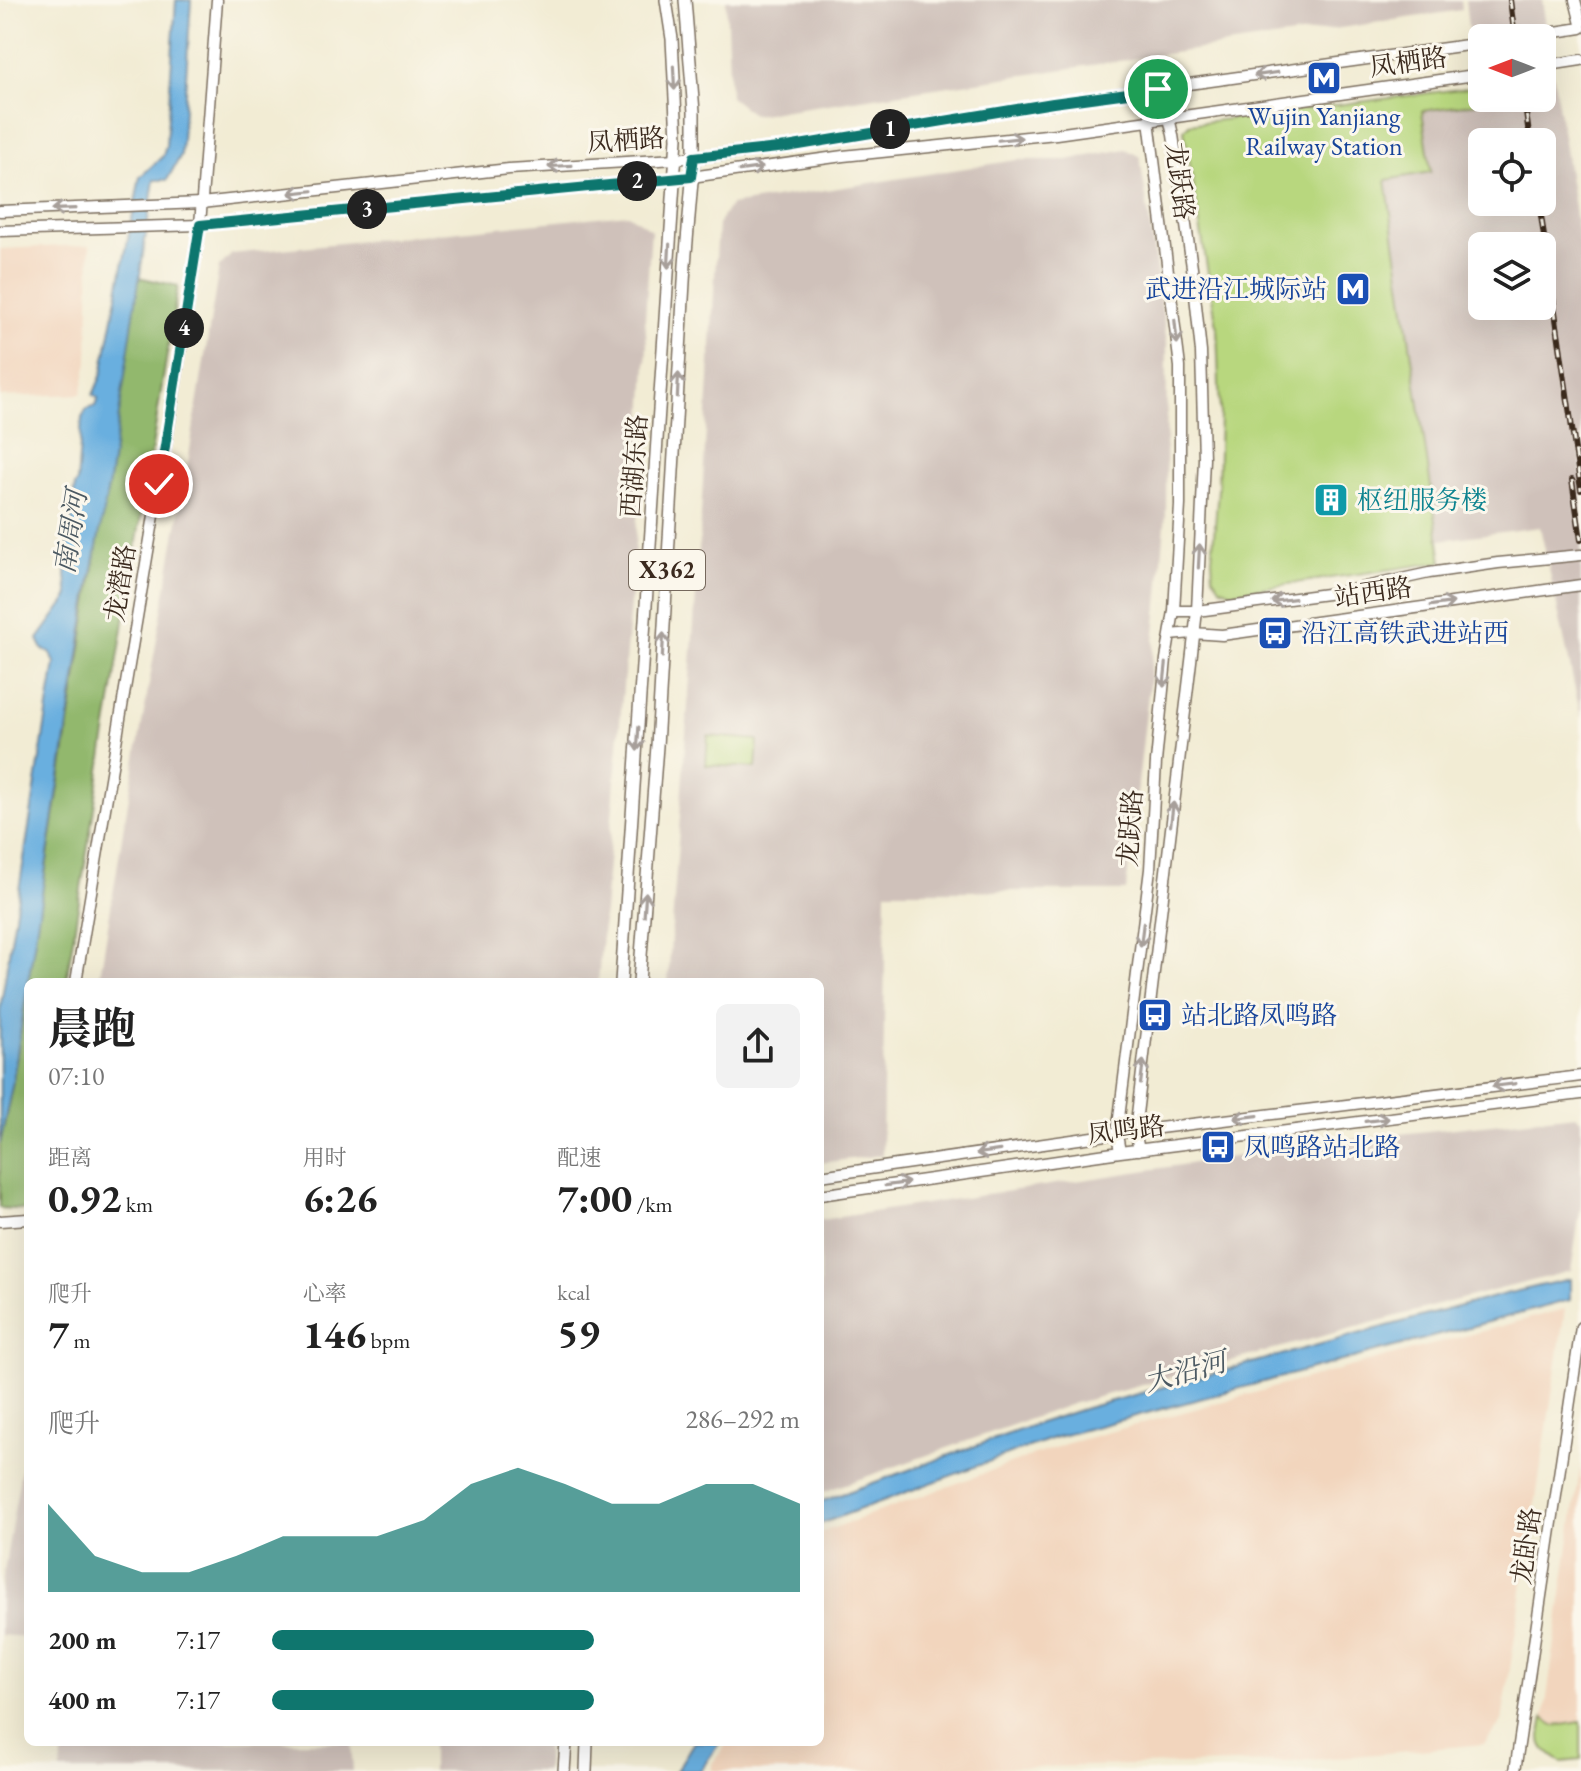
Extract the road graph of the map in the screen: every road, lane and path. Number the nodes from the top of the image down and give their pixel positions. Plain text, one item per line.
1 (217, 0) edge
2 (666, 0) edge
3 (685, 0) edge
4 (1575, 0) edge
5 (1581, 26) edge
6 (1556, 31) edge
7 (1468, 45) edge
8 (1581, 60) edge
9 (1556, 64) edge
10 (1468, 76) edge
11 (1158, 89) junction
12 (1169, 118) junction
13 (1149, 120) junction
14 (694, 157) junction
15 (676, 159) junction
16 (691, 177) junction
17 (674, 178) junction
18 (201, 203) junction
19 (0, 211) edge
20 (200, 225) junction
21 (0, 231) edge
22 (1581, 555) edge
23 (1581, 585) edge
24 (1174, 611) junction
25 (1197, 611) junction
26 (1193, 633) junction
27 (1170, 635) junction
28 (77, 978) edge
29 (621, 978) edge
30 (639, 978) edge
31 (1581, 1076) edge
32 (1581, 1094) edge
33 (1135, 1131) junction
34 (1117, 1134) junction
35 (1139, 1150) junction
36 (1120, 1152) junction
37 (824, 1175) edge
38 (824, 1194) edge
39 (24, 1219) edge
40 (0, 1221) edge
41 (1581, 1327) edge
42 (566, 1746) edge
43 (587, 1746) edge
44 (564, 1771) edge
45 (586, 1771) edge
46 (1515, 1771) edge

1 - 18 street, 龙潜路
2 -> 15 main road, 西湖东路 / X362
3 - 14 main road, 西湖东路 / X362
4 - 5 street
5 - 6 street
7 -> 11 street, 凤栖路
8 - 9 street
10 - 12 street, 凤栖路
11 - 12 street, 龙跃路
11 - 13 street, 龙跃路
11 - 14 street, 凤栖路
12 - 13 street, 凤栖路
25 -> 12 street, 龙跃路
16 -> 13 street, 凤栖路
13 -> 24 street, 龙跃路
14 - 15 street, 凤栖路
14 - 16 main road, 西湖东路 / X362
15 - 17 main road, 西湖东路 / X362
15 -> 18 street, 凤栖路
16 - 17 street, 凤栖路
30 -> 16 main road, 西湖东路 / X362
17 - 20 street, 凤栖路
17 -> 29 main road, 西湖东路 / X362
18 -> 19 street, 凤栖路
18 - 20 street, 龙潜路
20 - 21 street, 凤栖路
20 - 28 street, 龙潜路
22 -> 25 street, 站西路
26 -> 23 street, 站西路
24 - 25 street, 站西路
24 - 27 street, 龙跃路
25 - 26 street, 龙跃路
26 - 27 street, 站西路
33 -> 26 street, 龙跃路
27 -> 34 street, 龙跃路
31 -> 33 street, 凤鸣路
35 -> 32 street, 凤鸣路
33 - 34 street, 凤鸣路
33 - 35 street, 龙跃路
34 - 36 street, 龙跃路
34 -> 37 street, 凤鸣路
35 - 36 street, 凤鸣路
38 -> 36 street, 凤鸣路
39 - 40 street
41 - 46 street, 龙卧路
42 - 44 main road
43 - 45 main road

